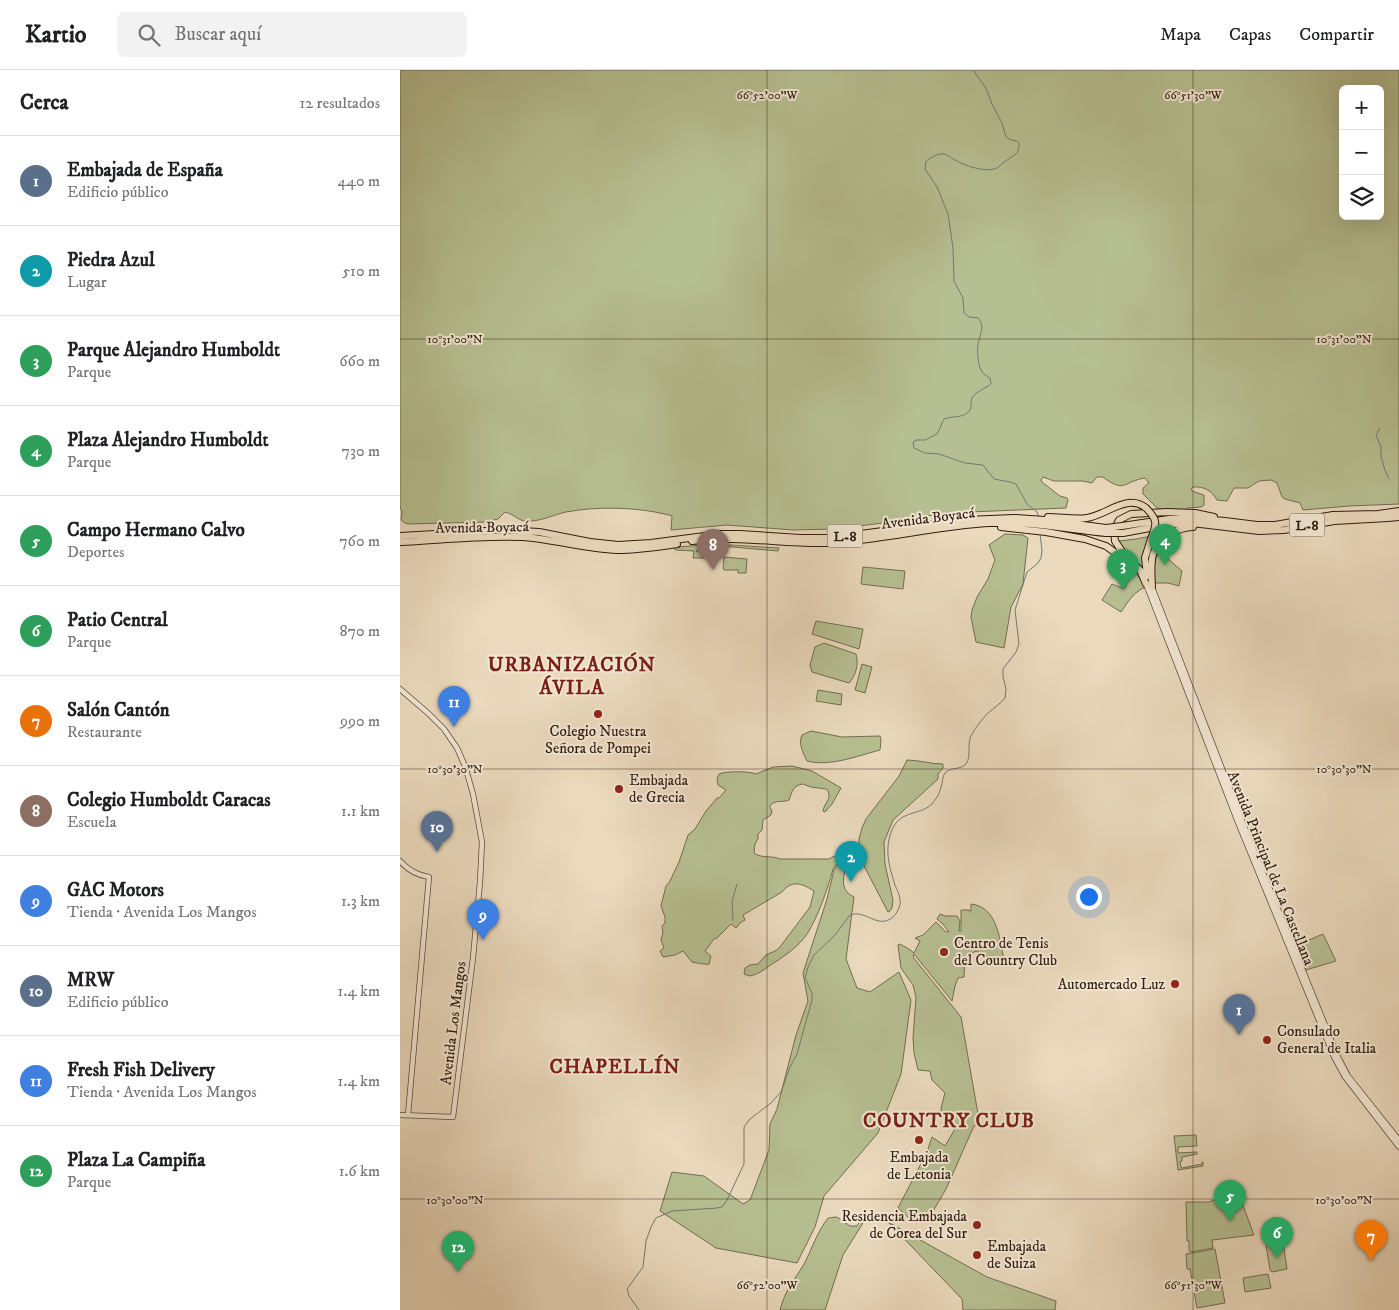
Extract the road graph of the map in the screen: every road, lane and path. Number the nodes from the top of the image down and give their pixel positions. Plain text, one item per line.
1 (1399, 511) edge
2 (1399, 516) edge
3 (1225, 521) junction
4 (1030, 523) junction
5 (1046, 524) junction
6 (1209, 525) junction
7 (1122, 530) junction
8 (400, 536) edge
9 (400, 542) edge
10 (1149, 586) junction
11 (400, 689) edge
12 (400, 861) edge
13 (400, 1115) edge
14 (408, 1115) junction
15 (1399, 1140) edge
16 (1399, 1147) edge

1 - 3 highway, L-8
2 - 6 highway, L-8
3 - 7 highway, L-8
3 - 10 highway
4 - 5 highway
4 - 5 highway, L-8
4 - 8 highway, Avenida Boyacá / L-8
4 - 9 highway, Avenida Boyacá / L-8
5 - 7 highway, L-8, bridge
5 - 10 highway
5 - 10 highway, bridge
6 - 7 highway, L-8
6 - 10 highway
10 - 15 street, Avenida Principal de La Castellana
10 - 16 street, Avenida Principal de La Castellana
11 - 14 street, Avenida Los Mangos
12 - 14 street
13 - 14 street

